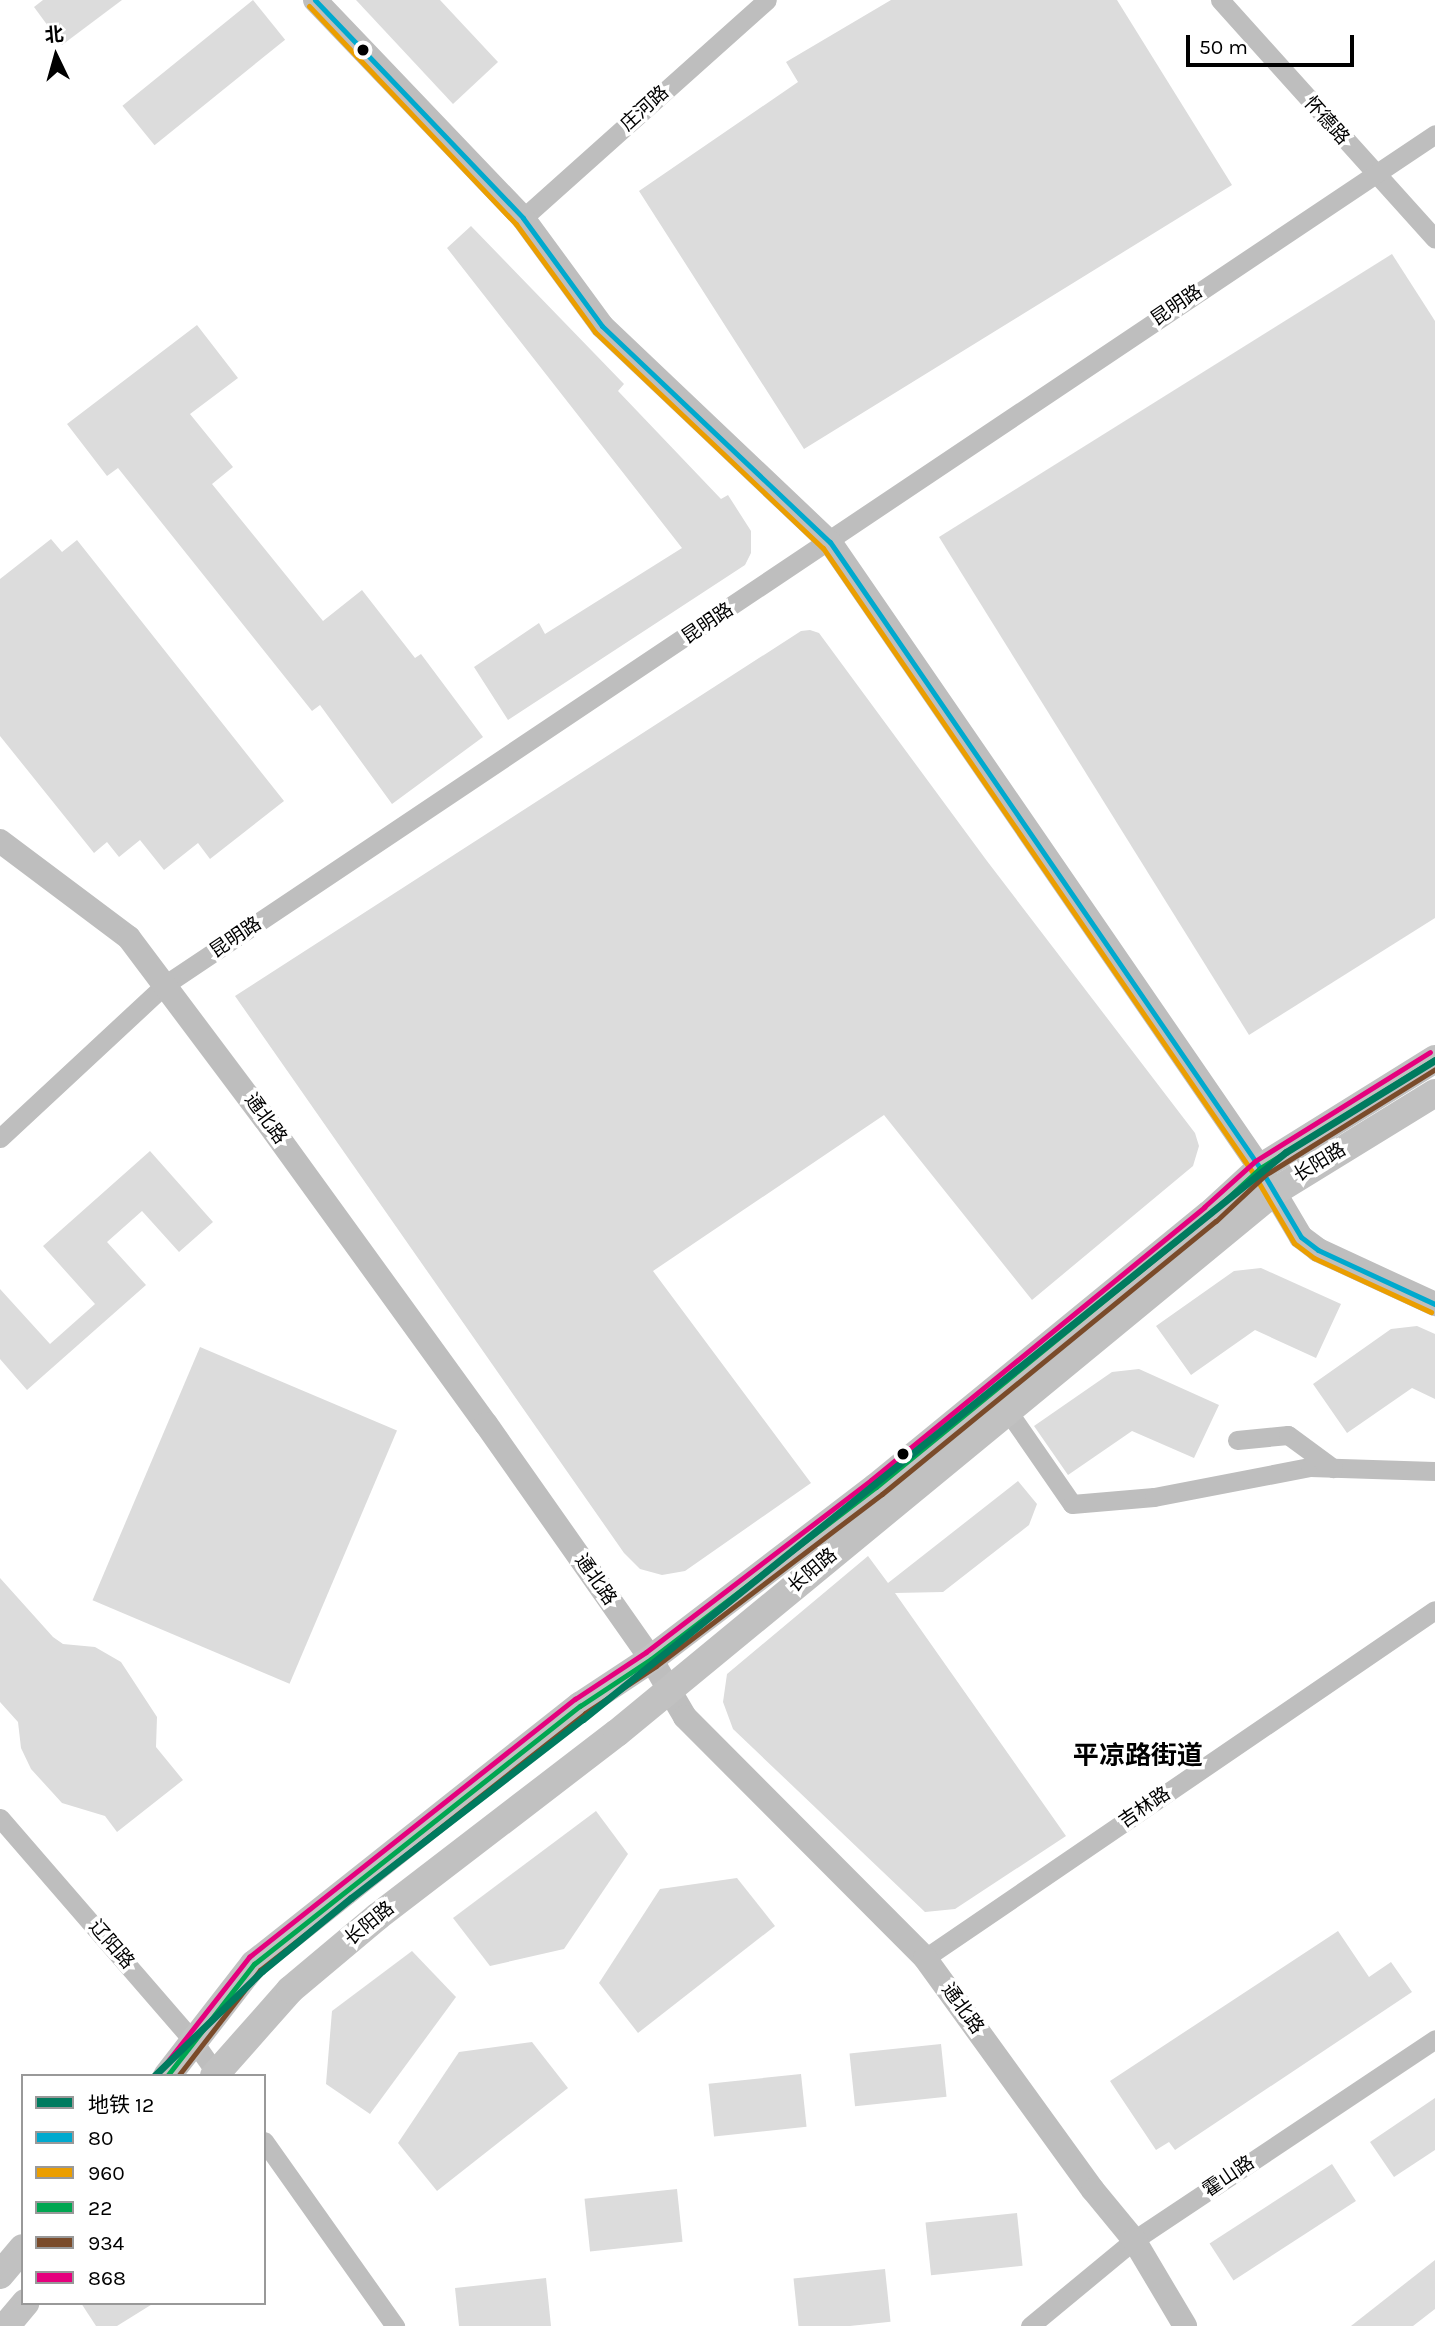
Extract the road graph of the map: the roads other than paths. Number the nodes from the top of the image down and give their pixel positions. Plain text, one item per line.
1 (315, 0) edge
2 (767, 0) edge
3 (1220, 0) edge
4 (1435, 134) edge
5 (1374, 173) junction
6 (523, 218) junction
7 (1435, 239) edge
8 (830, 542) junction
9 (0, 841) edge
10 (166, 984) junction
11 (1435, 1059) edge
12 (1435, 1093) edge
13 (0, 1138) edge
14 (1267, 1180) junction
15 (1435, 1304) edge
16 (1007, 1410) junction
17 (1237, 1440) dead end
18 (1332, 1468) junction
19 (1435, 1471) edge
20 (1435, 1611) edge
21 (651, 1659) junction
22 (669, 1690) junction
23 (0, 1818) edge
24 (925, 1958) junction
25 (1435, 2039) edge
26 (194, 2042) junction
27 (169, 2074) edge
28 (215, 2074) edge
29 (217, 2074) edge
30 (266, 2144) edge
31 (1134, 2240) junction
32 (21, 2250) edge
33 (0, 2275) edge
34 (23, 2305) edge
35 (6, 2326) edge
36 (395, 2326) edge
37 (1030, 2326) edge
38 (1185, 2326) edge

1 - 6 street
2 - 6 street, 庄河路
3 - 5 street, 怀德路
4 - 5 street, 昆明路
5 - 7 street, 怀德路
5 - 8 street, 昆明路
6 - 8 street
8 - 10 street, 昆明路
8 - 14 street
9 - 10 street, 通北路
10 - 13 street, 昆明路
10 - 21 street, 通北路
11 - 14 main road, 长阳路
12 - 14 main road, 长阳路
14 - 15 street
14 - 16 main road, 长阳路
14 - 21 main road, 长阳路
16 - 18 street
16 - 22 main road, 长阳路
17 - 18 street
18 - 19 street
20 - 24 street, 吉林路
21 - 22 street, 通北路
21 - 26 main road, 长阳路
22 - 24 street, 通北路
22 - 29 main road, 长阳路
23 - 26 street, 辽阳路
24 - 31 street, 通北路
25 - 31 street, 霍山路
26 - 27 main road, 长阳路
26 - 28 street, 辽阳路
30 - 36 street
31 - 37 street, 霍山路
31 - 38 street, 通北路
32 - 33 main road
34 - 35 main road

